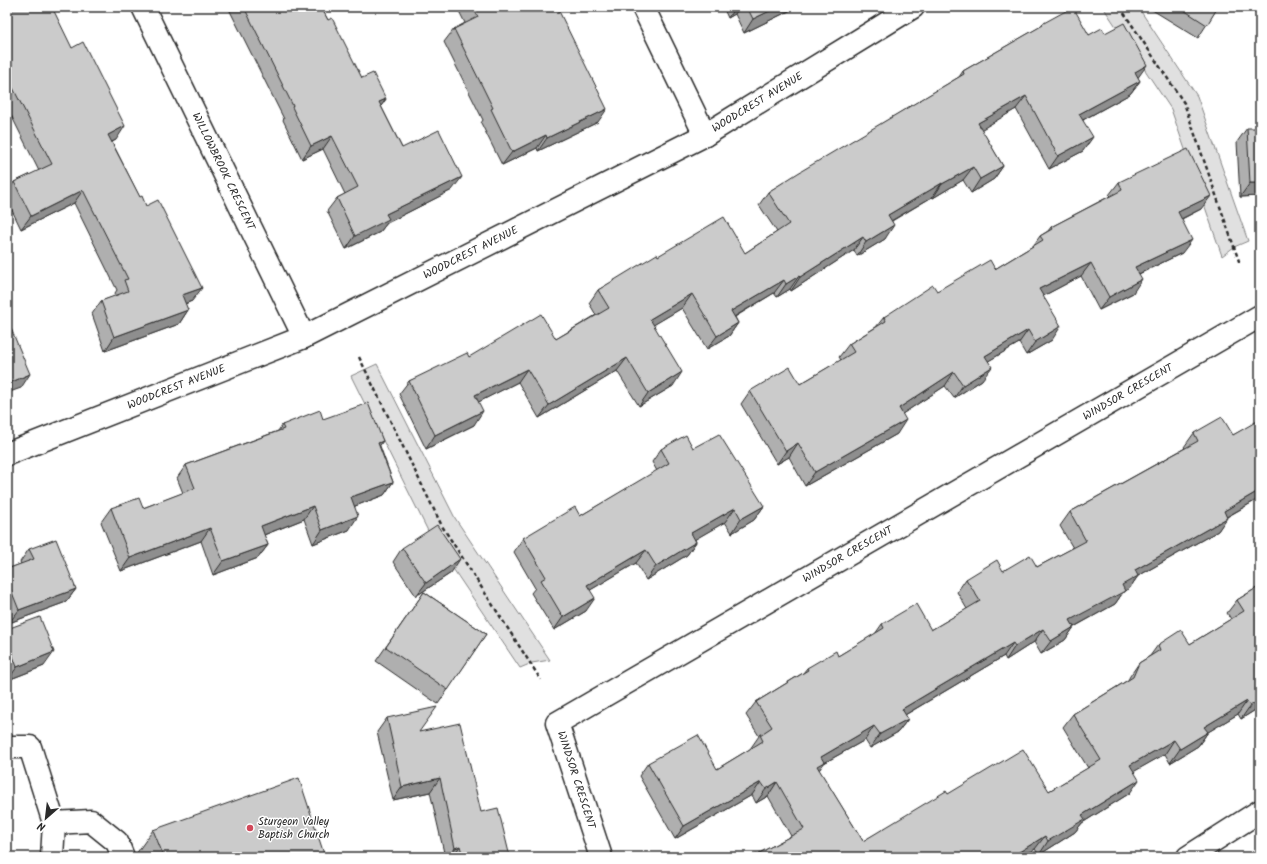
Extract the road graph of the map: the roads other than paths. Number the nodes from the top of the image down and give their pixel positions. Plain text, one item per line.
1 (143, 7) edge
2 (643, 7) edge
3 (913, 7) edge
4 (705, 135) junction
5 (1260, 316) edge
6 (304, 337) junction
7 (7, 454) edge
8 (7, 747) edge
9 (1260, 811) edge
10 (54, 823) junction
11 (52, 857) edge
12 (123, 857) edge
13 (601, 857) edge
14 (1188, 857) edge

1 - 6 street, WILLOWBROOK CRESCENT
2 - 4 street
3 - 4 street, WOODCREST AVENUE
4 - 6 street, WOODCREST AVENUE
5 - 13 street, WINDSOR CRESCENT
6 - 7 street, WOODCREST AVENUE
8 - 10 street
9 - 14 street
10 - 11 street
10 - 12 street

